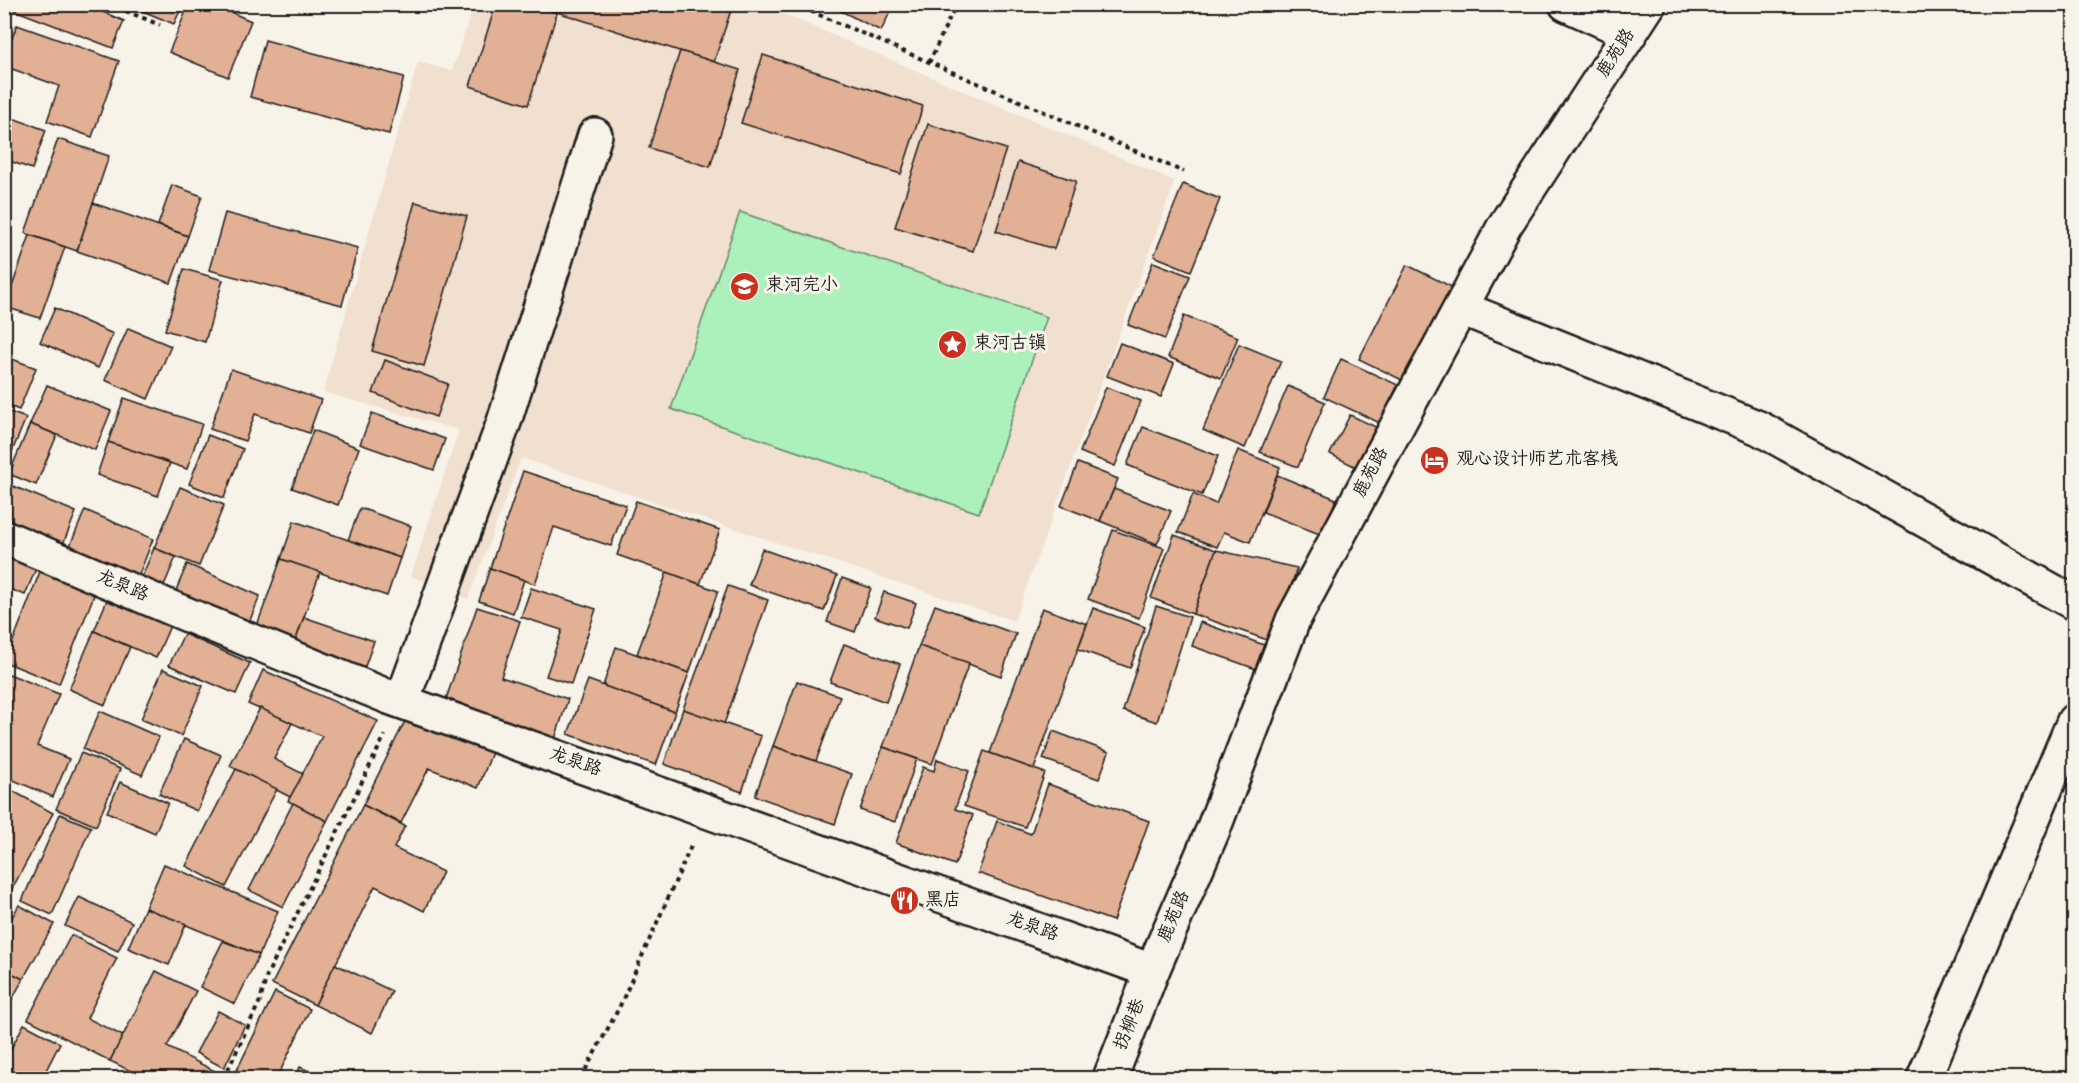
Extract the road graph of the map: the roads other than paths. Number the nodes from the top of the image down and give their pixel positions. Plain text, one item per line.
1 (1566, 4) edge
2 (1649, 4) edge
3 (1630, 33) junction
4 (595, 135) dead end
5 (1461, 308) junction
6 (4, 537) edge
7 (2074, 603) edge
8 (402, 701) junction
9 (2074, 721) edge
10 (1152, 971) junction
11 (1110, 1078) edge
12 (1924, 1078) edge

1 - 3 street
2 - 3 street, 鹿苑路
3 - 5 street, 鹿苑路
4 - 8 street
5 - 7 street
5 - 10 street, 鹿苑路
6 - 8 street, 龙泉路
8 - 10 street, 龙泉路
9 - 12 street
10 - 11 street, 拐柳巷

